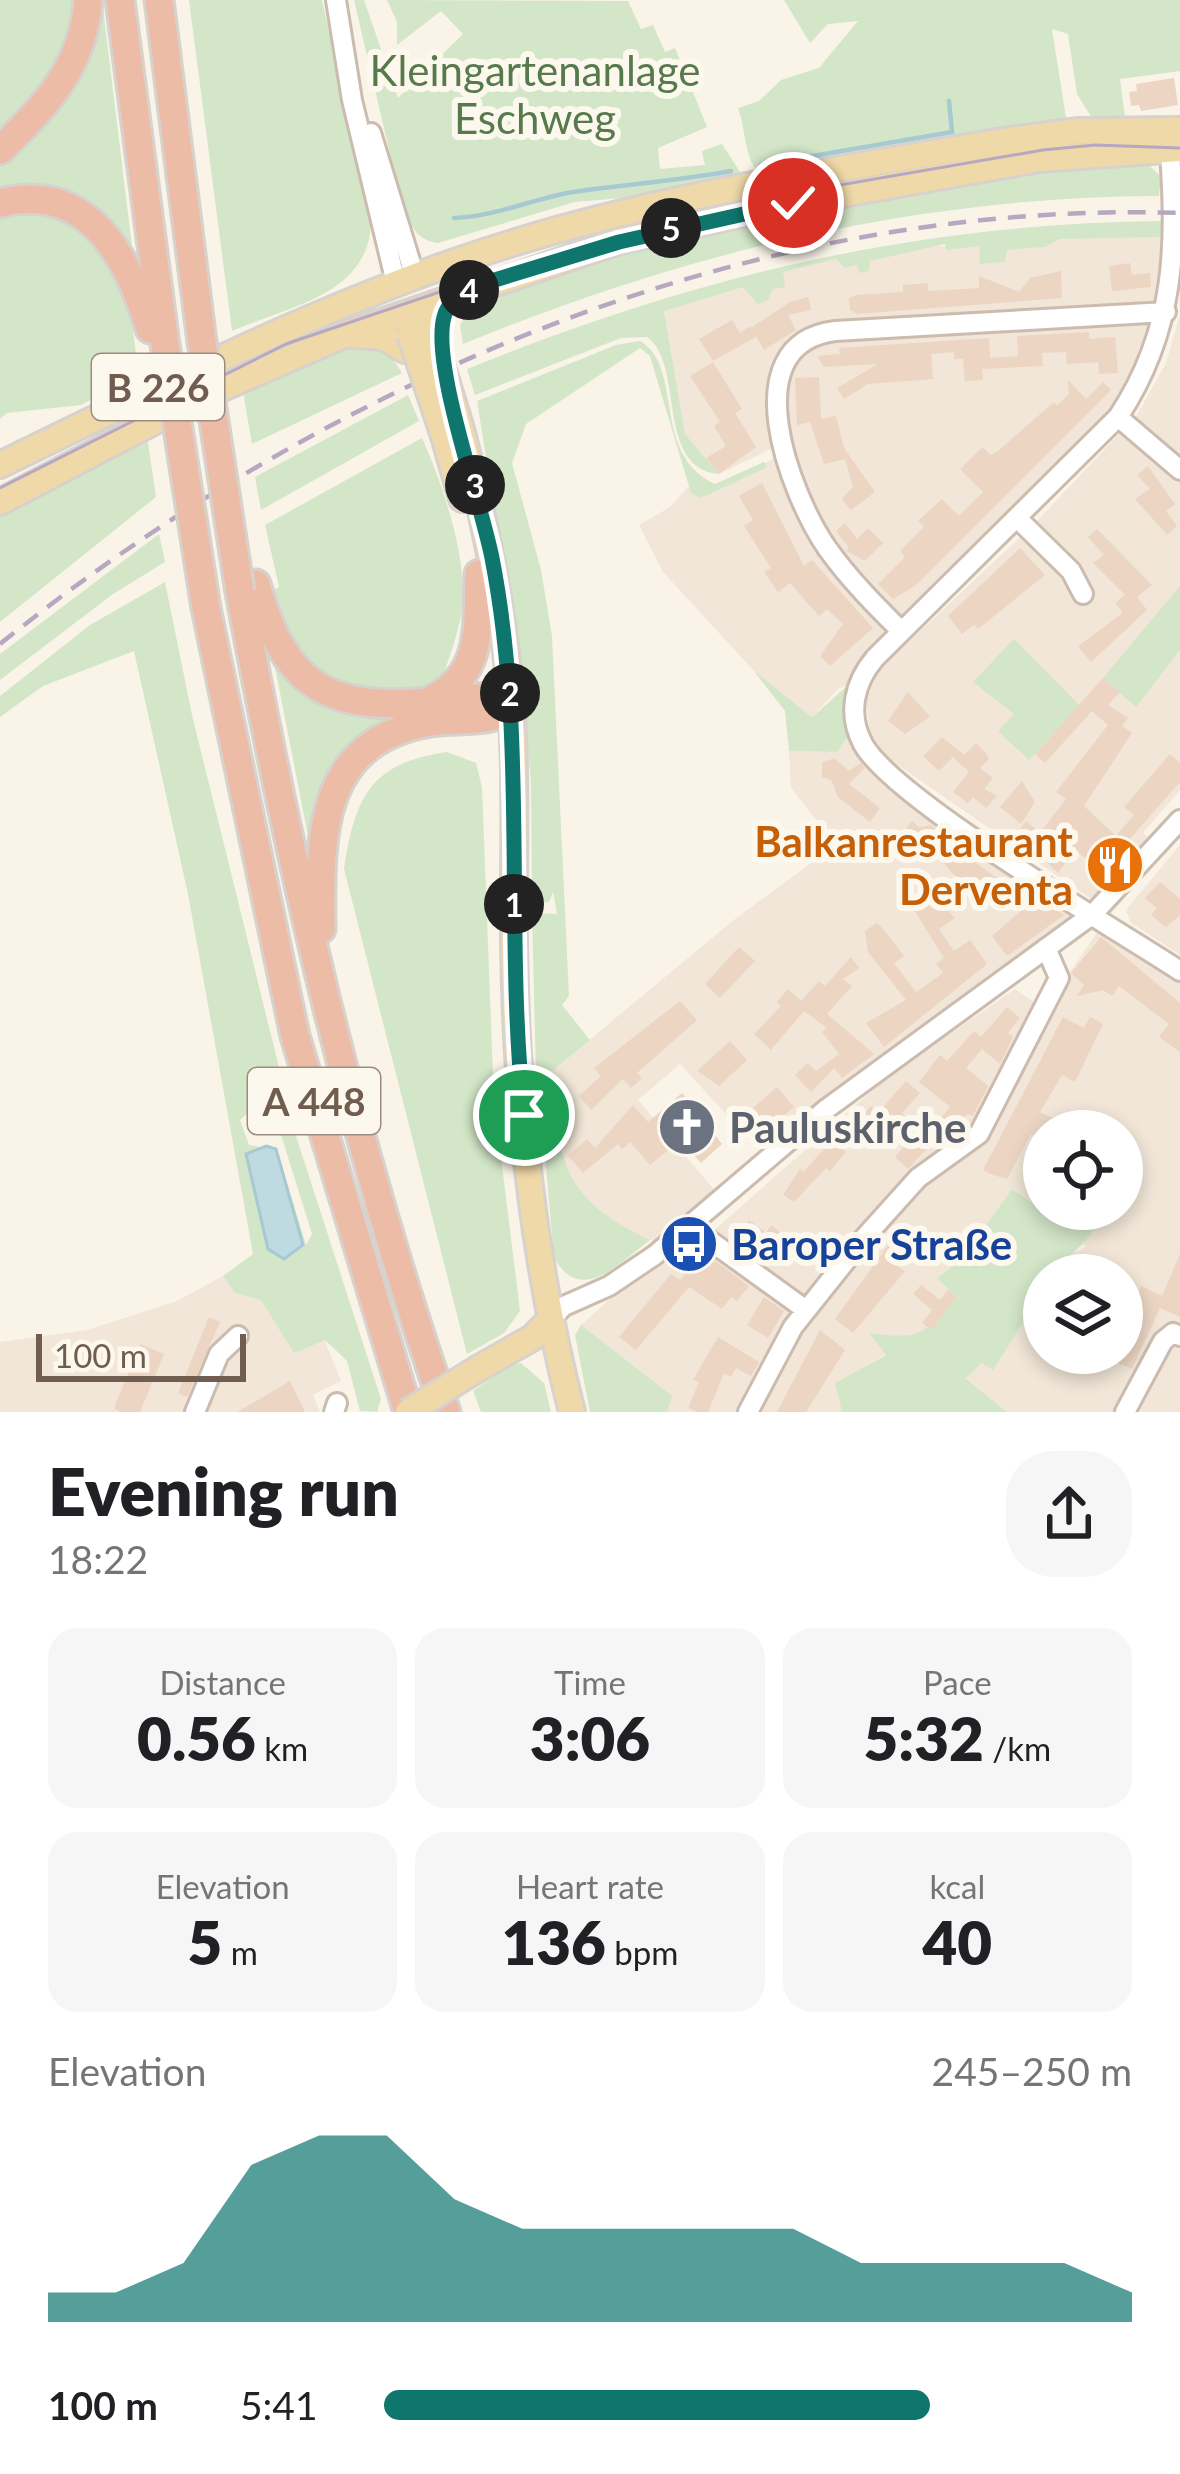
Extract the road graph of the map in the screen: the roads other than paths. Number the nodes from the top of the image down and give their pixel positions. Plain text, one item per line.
1 (88, 0) edge
2 (120, 0) edge
3 (158, 0) edge
4 (336, 0) edge
5 (1175, 141) edge
6 (0, 150) edge
7 (0, 203) edge
8 (1174, 259) edge
9 (406, 280) junction
10 (1166, 312) junction
11 (417, 323) junction
12 (160, 346) junction
13 (433, 371) junction
14 (1118, 417) junction
15 (452, 432) junction
16 (0, 465) edge
17 (1180, 470) edge
18 (0, 502) edge
19 (1017, 518) junction
20 (479, 574) junction
21 (248, 588) junction
22 (1083, 594) dead end
23 (902, 632) junction
24 (424, 703) junction
25 (503, 708) junction
26 (1180, 820) edge
27 (1093, 914) junction
28 (1046, 948) junction
29 (1180, 971) edge
30 (322, 988) junction
31 (691, 1227) junction
32 (806, 1310) junction
33 (550, 1321) junction
34 (238, 1336) dead end
35 (1180, 1336) edge
36 (195, 1412) edge
37 (408, 1412) edge
38 (446, 1412) edge
39 (572, 1412) edge
40 (748, 1412) edge
41 (1125, 1412) edge

1 - 6 highway
2 - 12 highway
3 - 21 highway, A 448, bridge
4 - 9 street
5 - 8 street
5 - 9 main road
5 - 11 main road
7 - 12 highway
8 - 10 street
9 - 11 main road
9 - 16 main road, B 226
10 - 14 street
10 - 23 street
11 - 13 main road, bridge
11 - 13 main road, bridge
11 - 18 main road, B 226
12 - 37 highway, A 448, bridge
13 - 15 main road, bridge
14 - 17 street
14 - 19 street
15 - 20 main road
15 - 25 main road
19 - 22 street
19 - 23 street
20 - 24 highway
20 - 25 main road
21 - 24 highway
21 - 30 highway, A 448
23 - 27 street
24 - 25 highway
25 - 30 highway
25 - 33 main road
26 - 27 street
27 - 28 street
27 - 29 street
28 - 31 street
28 - 32 street
30 - 38 highway, A 448
31 - 32 street
31 - 33 street
32 - 40 street
33 - 37 main road, bridge
33 - 39 main road
34 - 36 street
35 - 41 street

